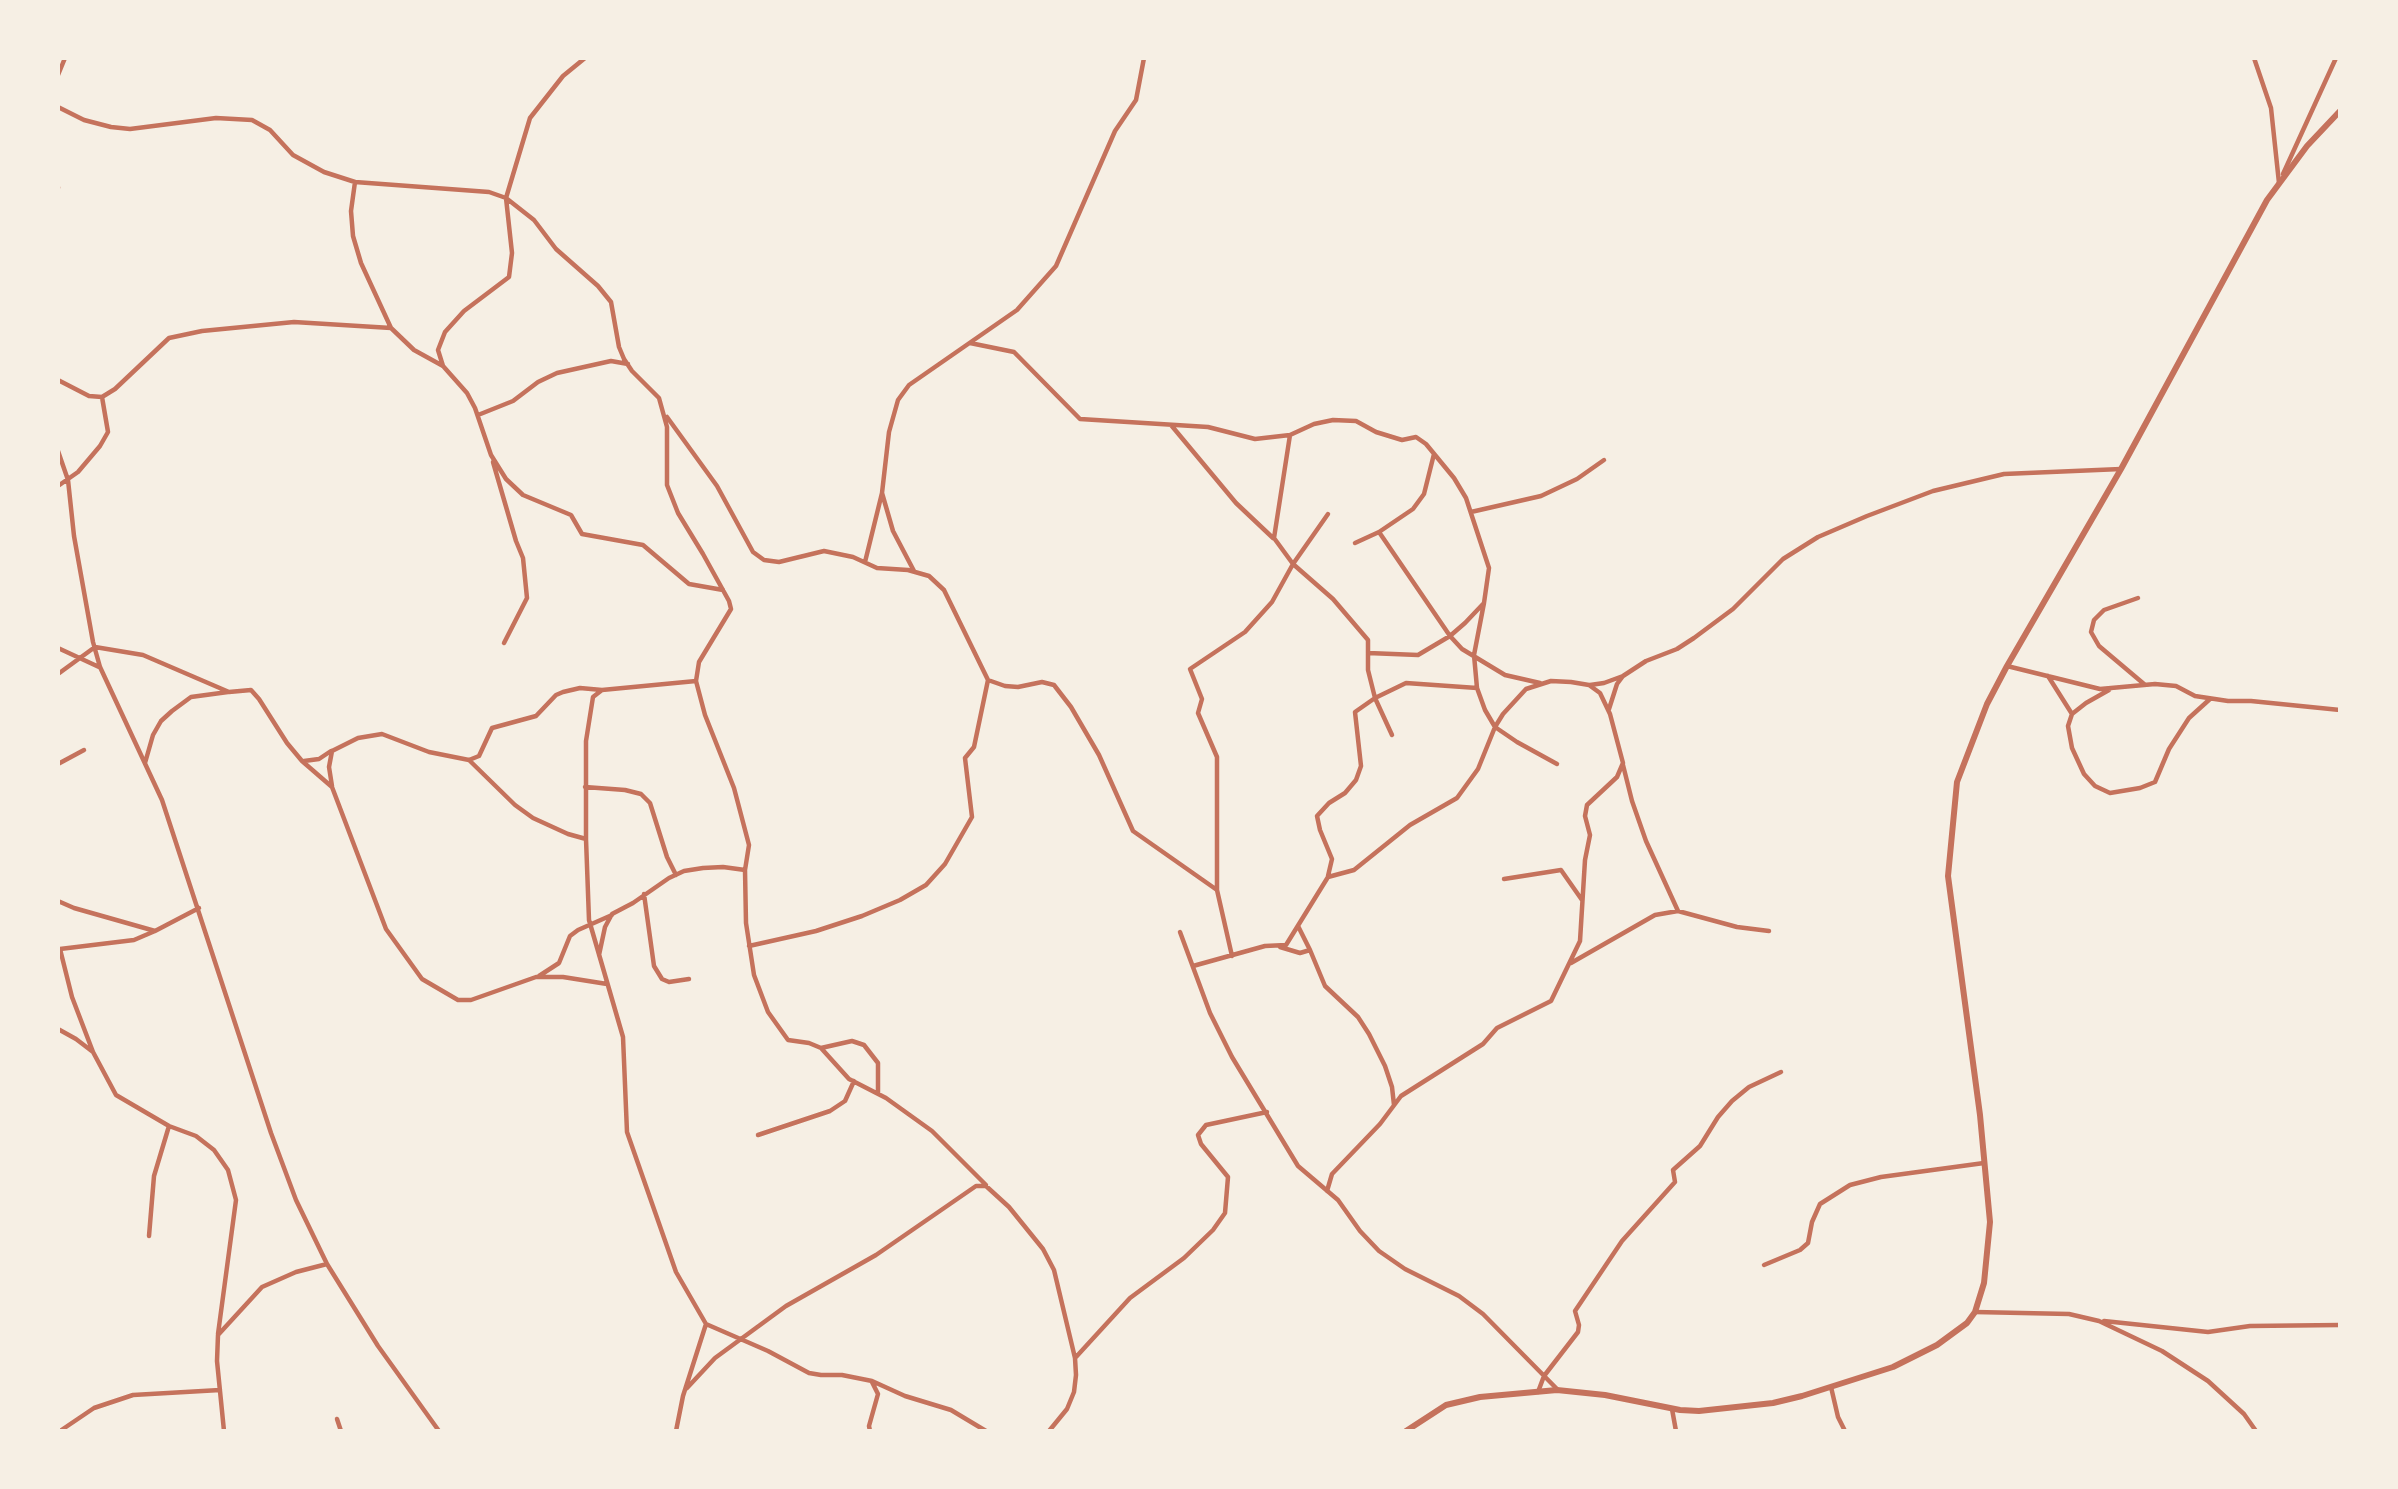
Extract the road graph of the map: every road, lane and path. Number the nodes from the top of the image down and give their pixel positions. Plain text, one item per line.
1 (65, 58) edge
2 (585, 58) edge
3 (1144, 58) edge
4 (2254, 58) edge
5 (2336, 58) edge
6 (58, 75) edge
7 (58, 107) edge
8 (2340, 111) edge
9 (355, 182) junction
10 (2279, 184) junction
11 (506, 198) junction
12 (391, 328) junction
13 (970, 343) junction
14 (628, 364) junction
15 (443, 366) junction
16 (58, 380) edge
17 (102, 397) junction
18 (663, 413) junction
19 (478, 415) junction
20 (1171, 425) junction
21 (1290, 435) junction
22 (58, 451) edge
23 (1434, 454) junction
24 (491, 455) junction
25 (1604, 460) dead end
26 (2121, 470) junction
27 (68, 480) junction
28 (58, 485) edge
29 (882, 493) junction
30 (1471, 512) junction
31 (1328, 514) dead end
32 (1379, 531) junction
33 (1274, 538) junction
34 (1355, 542) dead end
35 (865, 562) junction
36 (1293, 564) junction
37 (914, 572) junction
38 (723, 590) junction
39 (2138, 598) dead end
40 (1484, 603) junction
41 (1450, 636) junction
42 (504, 643) dead end
43 (94, 647) junction
44 (58, 648) edge
45 (1368, 653) junction
46 (1474, 655) junction
47 (79, 657) junction
48 (2007, 666) junction
49 (100, 667) junction
50 (58, 674) edge
51 (1623, 676) junction
52 (2049, 676) junction
53 (988, 680) junction
54 (696, 681) junction
55 (1543, 684) junction
56 (1589, 685) junction
57 (2145, 685) junction
58 (1477, 688) junction
59 (2112, 688) junction
60 (602, 690) junction
61 (229, 692) junction
62 (1376, 698) junction
63 (2211, 699) junction
64 (1608, 710) junction
65 (2340, 710) edge
66 (2072, 714) junction
67 (1495, 727) junction
68 (1392, 735) dead end
69 (84, 750) dead end
70 (332, 751) junction
71 (469, 760) junction
72 (302, 761) junction
73 (1623, 763) junction
74 (58, 764) edge
75 (145, 764) junction
76 (1557, 764) dead end
77 (332, 787) junction
78 (586, 787) junction
79 (586, 839) junction
80 (745, 870) junction
81 (676, 875) junction
82 (1328, 877) junction
83 (1504, 880) dead end
84 (1217, 890) junction
85 (644, 894) junction
86 (58, 901) edge
87 (1583, 901) junction
88 (199, 908) junction
89 (1678, 911) junction
90 (612, 914) junction
91 (590, 924) junction
92 (1298, 926) junction
93 (1769, 931) dead end
94 (155, 932) junction
95 (1180, 932) dead end
96 (750, 946) junction
97 (58, 947) edge
98 (1280, 947) junction
99 (1310, 950) junction
100 (599, 956) junction
101 (1232, 956) junction
102 (1570, 964) junction
103 (1193, 966) junction
104 (536, 977) junction
105 (689, 979) dead end
106 (607, 984) junction
107 (58, 1029) edge
108 (821, 1048) junction
109 (93, 1052) junction
110 (1781, 1072) dead end
111 (854, 1081) junction
112 (878, 1093) junction
113 (1394, 1105) junction
114 (1267, 1112) junction
115 (169, 1126) junction
116 (758, 1135) dead end
117 (1984, 1163) junction
118 (986, 1186) junction
119 (1327, 1191) junction
120 (149, 1236) dead end
121 (327, 1264) junction
122 (1764, 1265) dead end
123 (1975, 1312) junction
124 (2099, 1321) junction
125 (706, 1324) junction
126 (2340, 1325) edge
127 (218, 1335) junction
128 (739, 1340) junction
129 (1075, 1358) junction
130 (1544, 1376) junction
131 (872, 1381) junction
132 (1831, 1387) junction
133 (686, 1388) junction
134 (219, 1390) junction
135 (1557, 1390) junction
136 (1538, 1392) junction
137 (1672, 1409) junction
138 (337, 1419) dead end
139 (60, 1431) edge
140 (223, 1431) edge
141 (341, 1431) edge
142 (439, 1431) edge
143 (676, 1431) edge
144 (870, 1431) edge
145 (986, 1431) edge
146 (1049, 1431) edge
147 (1406, 1431) edge
148 (1676, 1431) edge
149 (1845, 1431) edge
150 (2256, 1431) edge

1 - 6 street
2 - 11 street
3 - 13 street
4 - 10 street
5 - 10 street
7 - 9 street
8 - 10 street
9 - 11 street
9 - 12 street
10 - 26 street
11 - 14 street
11 - 15 street
12 - 15 street
12 - 17 street
13 - 20 street
13 - 29 street
14 - 18 street
14 - 19 street
15 - 19 street
16 - 17 street
17 - 27 street
18 - 35 street
18 - 38 street
19 - 24 street
20 - 21 street
20 - 33 street
21 - 23 street
21 - 33 street
22 - 27 street
23 - 30 street
23 - 32 street
24 - 38 street
24 - 42 street
25 - 30 street
26 - 48 street
26 - 51 street
27 - 28 street
27 - 43 street
29 - 35 street
29 - 37 street
30 - 40 street
31 - 36 street
32 - 34 street
32 - 41 street
33 - 36 street
35 - 37 street
36 - 45 street
36 - 84 street
37 - 53 street
38 - 54 street
39 - 57 street
40 - 41 street
40 - 46 street
41 - 45 street
41 - 46 street
43 - 47 street
43 - 49 street
43 - 61 street
44 - 47 street
45 - 62 street
46 - 55 street
46 - 58 street
47 - 49 street
47 - 50 street
48 - 52 street
48 - 117 street
49 - 75 street
51 - 56 street
51 - 64 street
52 - 59 street
52 - 66 street
53 - 84 street
53 - 96 street
54 - 60 street
54 - 80 street
55 - 56 street
55 - 67 street
56 - 64 street
57 - 59 street
57 - 63 street
58 - 62 street
58 - 67 street
59 - 66 street
60 - 71 street
60 - 78 street
61 - 72 street
61 - 75 street
62 - 68 street
62 - 82 street
63 - 65 street
63 - 66 street
64 - 73 street
67 - 76 street
67 - 82 street
69 - 74 street
70 - 71 street
70 - 72 street
70 - 77 street
71 - 79 street
72 - 77 street
73 - 87 street
73 - 89 street
75 - 88 street
77 - 104 street
78 - 79 street
78 - 81 street
79 - 91 street
80 - 81 street
80 - 96 street
81 - 85 street
82 - 92 street
83 - 87 street
84 - 101 street
85 - 90 street
85 - 105 street
86 - 94 street
87 - 102 street
88 - 94 street
88 - 121 street
89 - 93 street
89 - 102 street
90 - 91 street
90 - 100 street
91 - 100 street
91 - 104 street
92 - 98 street
92 - 99 street
94 - 97 street
95 - 103 street
96 - 108 street
97 - 109 street
98 - 99 street
98 - 101 street
99 - 113 street
100 - 106 street
101 - 103 street
102 - 113 street
103 - 114 street
104 - 106 street
106 - 125 street
107 - 109 street
108 - 111 street
108 - 112 street
109 - 115 street
110 - 130 street
111 - 112 street
111 - 116 street
112 - 118 street
113 - 119 street
114 - 119 street
114 - 129 street
115 - 120 street
115 - 127 street
117 - 122 street
117 - 123 street
118 - 128 street
118 - 129 street
119 - 130 street
121 - 127 street
121 - 142 street
123 - 124 street
123 - 132 street
124 - 126 street
124 - 150 street
125 - 128 street
125 - 133 street
127 - 134 street
128 - 131 street
128 - 133 street
129 - 146 street
130 - 135 street
130 - 136 street
131 - 144 street
131 - 145 street
132 - 137 street
132 - 149 street
133 - 143 street
134 - 139 street
134 - 140 street
135 - 136 street
135 - 137 street
136 - 147 street
137 - 148 street
138 - 141 street

